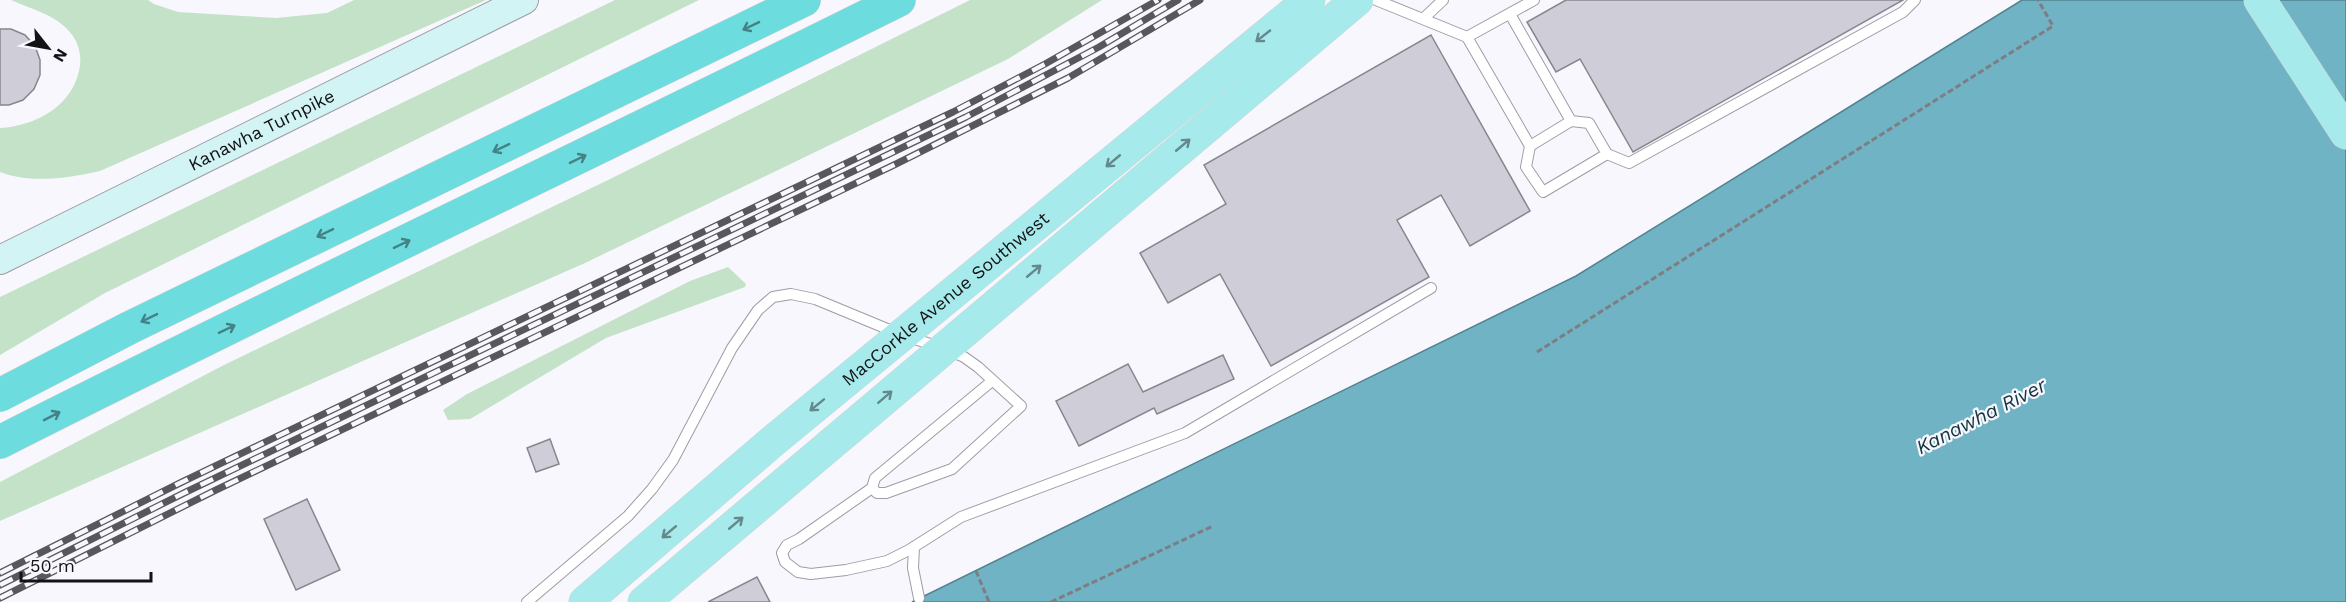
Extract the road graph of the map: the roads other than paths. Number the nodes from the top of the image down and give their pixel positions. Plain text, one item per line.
1 (524, 0) edge
2 (804, 0) edge
3 (899, 0) edge
4 (1309, 0) edge
5 (1357, 0) edge
6 (1376, 0) edge
7 (1443, 0) edge
8 (1534, 0) edge
9 (1915, 0) edge
10 (2260, 0) edge
11 (1510, 14) junction
12 (1424, 18) junction
13 (1467, 37) junction
14 (1571, 121) junction
15 (2346, 133) edge
16 (1530, 146) junction
17 (1607, 154) junction
18 (0, 260) edge
19 (1431, 288) dead end
20 (902, 335) junction
21 (943, 348) junction
22 (992, 381) junction
23 (0, 395) edge
24 (0, 442) edge
25 (872, 488) junction
26 (914, 547) junction
27 (919, 598) dead end
28 (527, 602) edge
29 (585, 602) edge
30 (644, 602) edge

1 - 18 main road, Kanawha Turnpike
2 -> 23 highway
24 -> 3 highway
4 -> 20 main road, MacCorkle Avenue Southwest
21 -> 5 main road, MacCorkle Avenue Southwest
6 - 12 lane
7 - 12 lane
8 - 11 lane
9 - 17 lane
10 - 15 main road
11 - 13 lane
11 - 14 lane
12 - 13 lane
13 - 16 lane
14 - 16 lane
14 - 17 lane
16 - 17 lane
19 - 26 lane
20 - 21 lane
20 - 28 lane
20 -> 29 main road, MacCorkle Avenue Southwest
21 - 22 lane
30 -> 21 main road, MacCorkle Avenue Southwest
22 - 25 lane
22 - 25 lane
25 - 26 lane
26 - 27 lane

